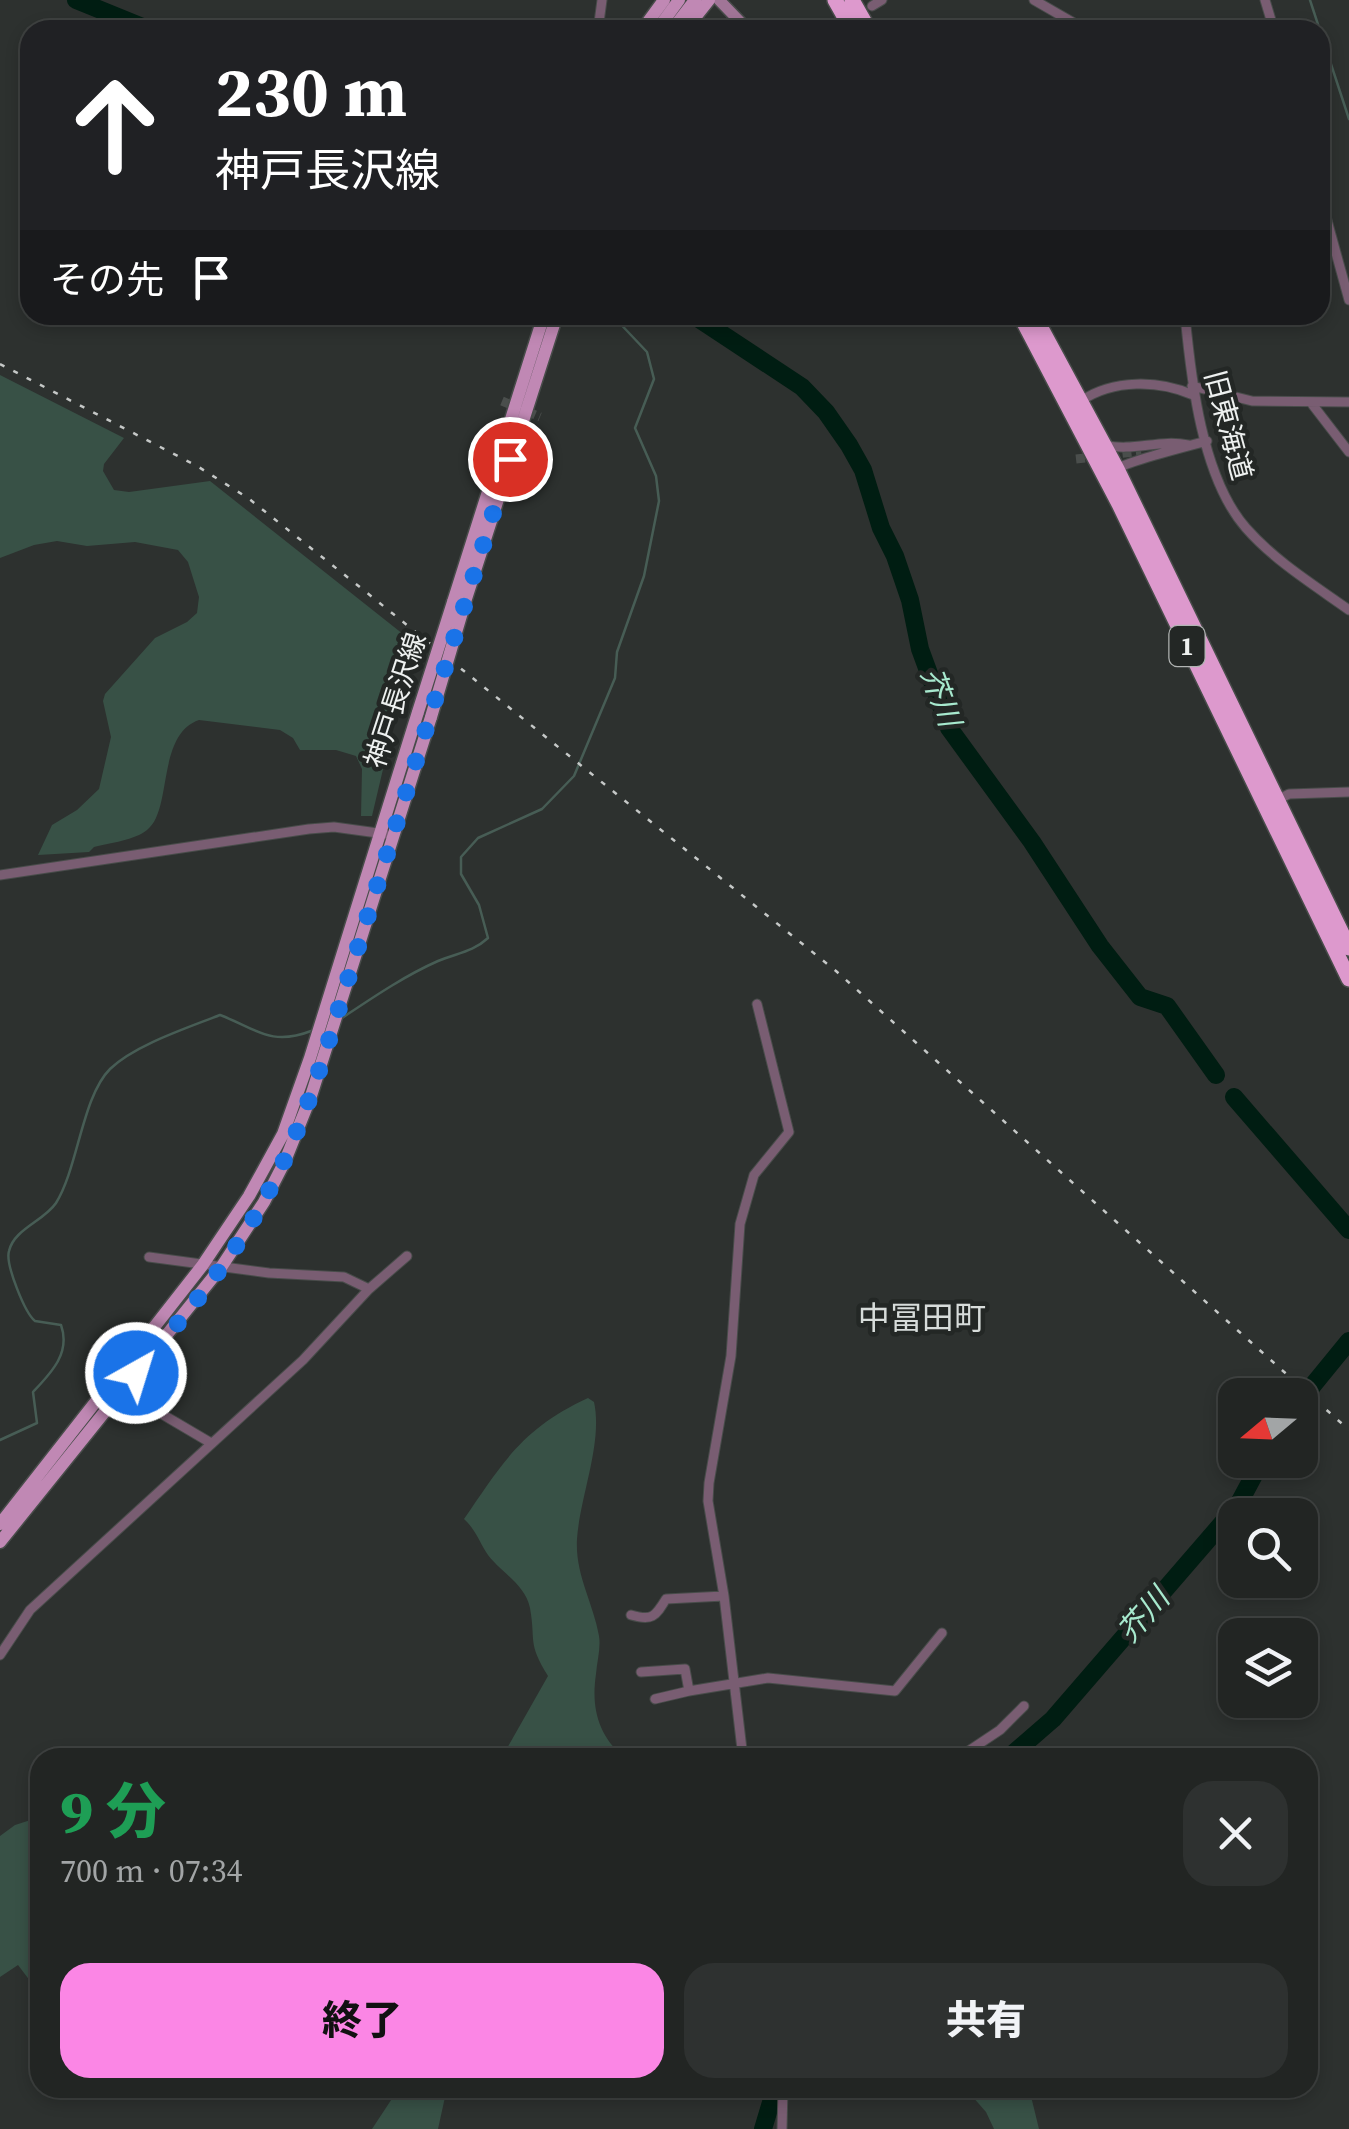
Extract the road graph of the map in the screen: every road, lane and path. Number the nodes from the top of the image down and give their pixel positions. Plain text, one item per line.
1 (709, 0) edge
2 (719, 0) edge
3 (882, 0) edge
4 (1034, 0) edge
5 (872, 6) dead end
6 (692, 20) edge
7 (738, 20) edge
8 (1069, 20) edge
9 (1330, 231) edge
10 (1349, 300) edge
11 (541, 325) edge
12 (553, 325) edge
13 (1025, 325) edge
14 (1040, 325) edge
15 (1186, 325) edge
16 (1193, 390) junction
17 (1081, 400) junction
18 (1349, 402) edge
19 (1312, 404) junction
20 (1207, 441) junction
21 (1105, 445) junction
22 (1190, 445) junction
23 (1141, 451) tunnel mouth
24 (1349, 452) edge
25 (1118, 469) junction
26 (459, 602) junction
27 (1349, 610) edge
28 (1349, 792) edge
29 (1277, 800) junction
30 (386, 834) junction
31 (0, 876) edge
32 (1349, 948) edge
33 (1349, 979) edge
34 (757, 1004) dead end
35 (407, 1256) dead end
36 (149, 1257) dead end
37 (202, 1266) junction
38 (222, 1266) junction
39 (370, 1289) junction
40 (122, 1390) junction
41 (210, 1443) junction
42 (0, 1524) edge
43 (0, 1542) edge
44 (724, 1596) junction
45 (631, 1615) dead end
46 (942, 1633) dead end
47 (0, 1654) edge
48 (641, 1672) dead end
49 (734, 1684) junction
50 (689, 1690) junction
51 (654, 1699) dead end
52 (1024, 1706) dead end
53 (742, 1748) edge
54 (973, 1748) edge
55 (782, 2098) edge
56 (782, 2129) edge

1 - 6 main road
2 - 7 street
3 - 5 street
4 - 8 street
9 - 10 street
11 - 26 main road, 神戸長沢線
12 - 26 main road, 神戸長沢線
13 - 33 highway, 1
14 - 17 highway, 1
15 - 16 street, 旧東海道
16 - 17 street
16 - 19 street
16 - 20 street, 旧東海道
17 - 21 highway, 1
18 - 19 street
19 - 24 street
20 - 22 street
20 - 27 street, 旧東海道
21 - 22 street
21 - 25 highway, 1
22 - 23 street
22 - 25 street
25 - 29 highway, 1
26 - 30 main road, 神戸長沢線, bridge
28 - 29 street
29 - 32 highway, 1
30 - 31 street
30 - 37 main road, 神戸長沢線
30 - 38 main road, 神戸長沢線
34 - 44 street
35 - 39 street
36 - 37 street
37 - 38 street
37 - 42 main road, 神戸長沢線
38 - 39 street
38 - 40 main road, 神戸長沢線
39 - 41 street
40 - 41 street
40 - 43 main road, 神戸長沢線
41 - 47 street
44 - 45 street
44 - 49 street
46 - 49 street
48 - 50 street
49 - 50 street
49 - 53 street
50 - 51 street
52 - 54 street
55 - 56 street

